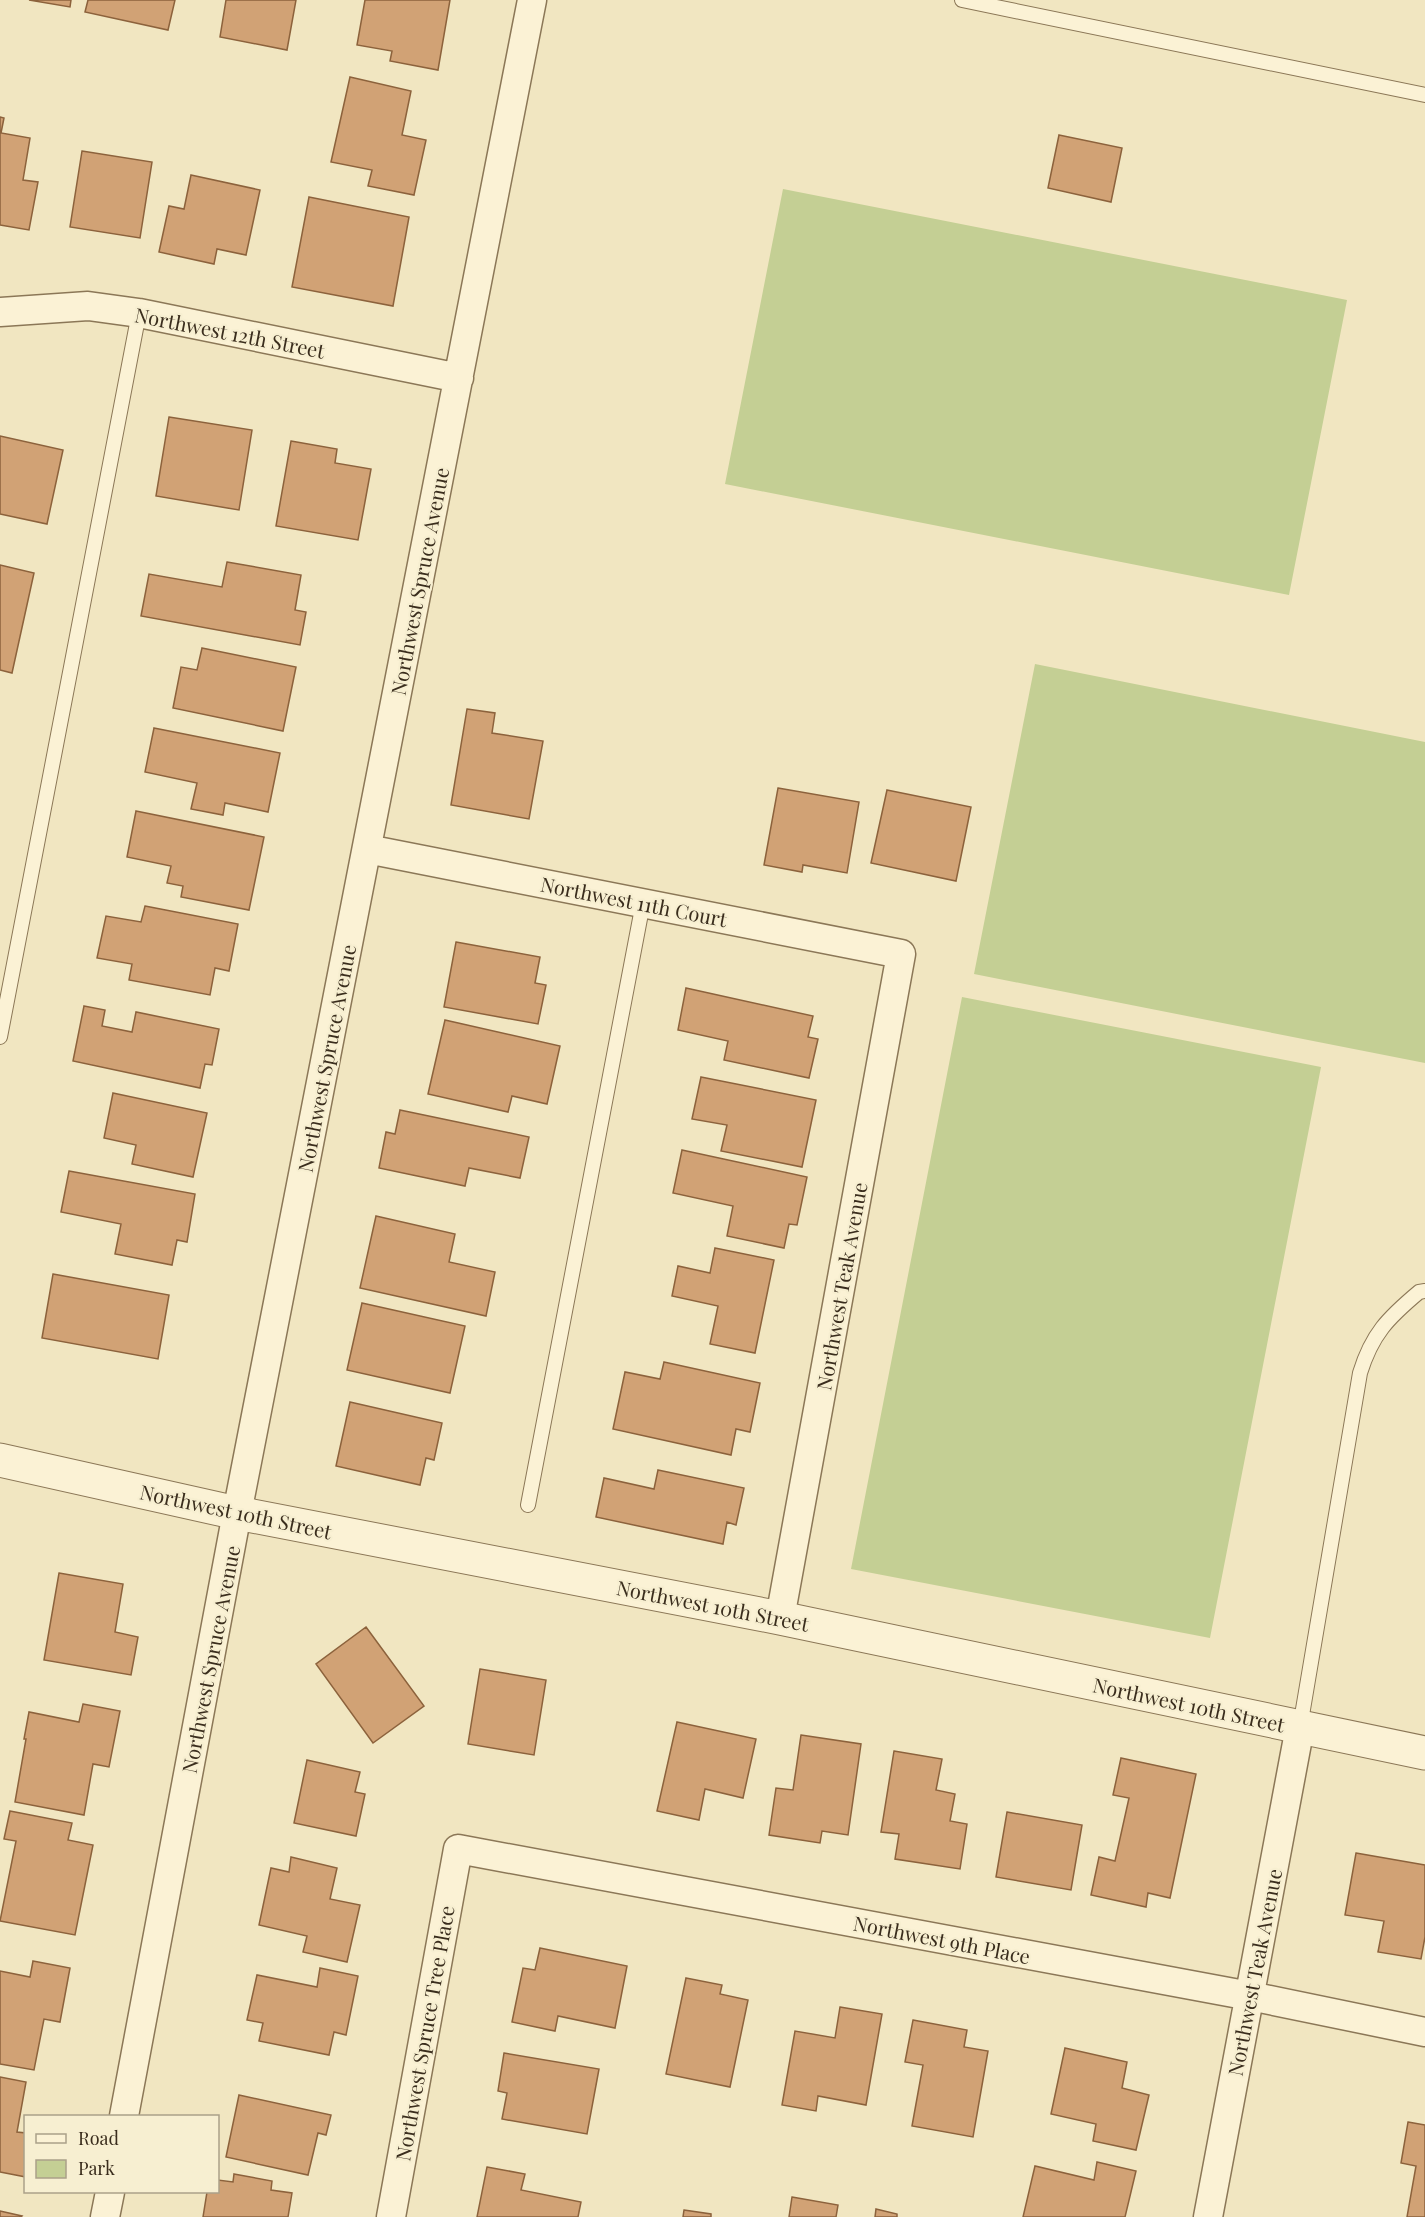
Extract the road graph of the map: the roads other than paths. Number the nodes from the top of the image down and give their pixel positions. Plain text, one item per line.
1 (532, 0) edge
2 (962, 0) edge
3 (1425, 95) edge
4 (0, 312) edge
5 (139, 313) junction
6 (459, 378) junction
7 (367, 849) junction
8 (643, 903) junction
9 (901, 954) joint
10 (0, 1038) edge
11 (1425, 1292) edge
12 (0, 1460) edge
13 (528, 1505) dead end
14 (237, 1513) junction
15 (780, 1618) junction
16 (1300, 1727) junction
17 (1425, 1753) edge
18 (458, 1849) joint
19 (1250, 1996) junction
20 (1425, 2032) edge
21 (124, 2115) edge
22 (110, 2193) edge
23 (105, 2217) edge
24 (391, 2217) edge
25 (1208, 2217) edge

1 - 6 street, Northwest Spruce Avenue
2 - 3 lane
4 - 5 street, Northwest 12th Street
5 - 6 street, Northwest 12th Street
5 - 10 lane
6 - 7 street, Northwest Spruce Avenue
7 - 8 street, Northwest 11th Court
7 - 14 street, Northwest Spruce Avenue
8 - 9 street, Northwest 11th Court
8 - 13 lane
9 - 15 street, Northwest Teak Avenue
11 - 16 lane
12 - 14 street, Northwest 10th Street
14 - 15 street, Northwest 10th Street
14 - 21 street, Northwest Spruce Avenue
15 - 16 street, Northwest 10th Street
16 - 17 street, Northwest 10th Street
16 - 19 street, Northwest Teak Avenue
18 - 19 street, Northwest 9th Place
18 - 24 street, Northwest Spruce Tree Place
19 - 20 street, Northwest 9th Place
19 - 25 street, Northwest Teak Avenue
22 - 23 street

